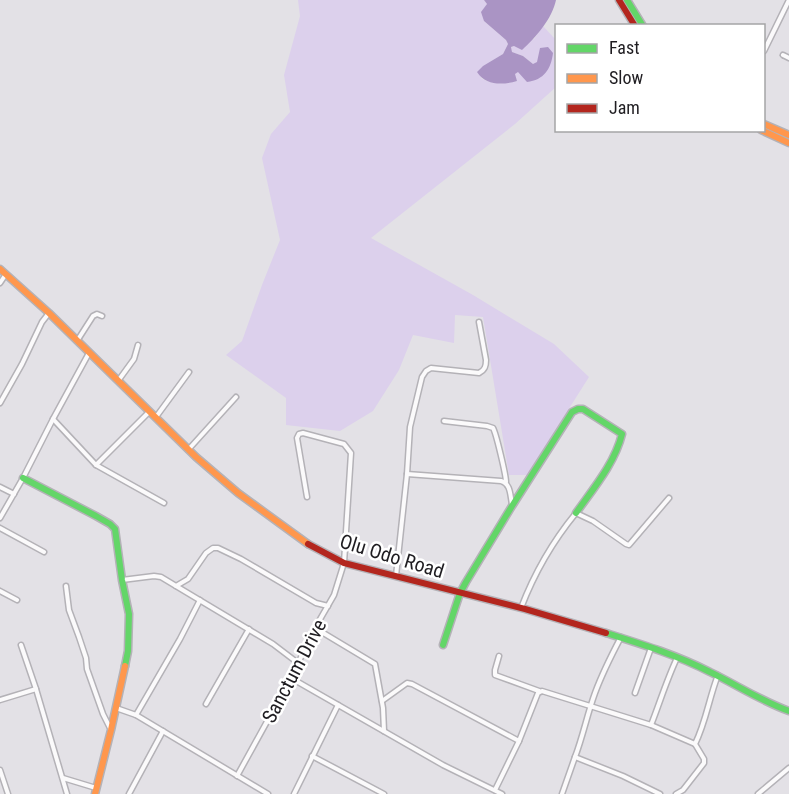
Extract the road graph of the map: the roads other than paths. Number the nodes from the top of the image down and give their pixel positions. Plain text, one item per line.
1 (619, 0) edge
2 (627, 0) edge
3 (789, 0) edge
4 (634, 24) edge
5 (642, 24) edge
6 (765, 49) edge
7 (783, 55) dead end
8 (789, 58) edge
9 (765, 124) edge
10 (765, 132) edge
11 (789, 135) edge
12 (789, 143) edge
13 (3, 271) edge
14 (0, 283) edge
15 (49, 313) junction
16 (102, 316) dead end
17 (479, 322) dead end
18 (77, 340) junction
19 (138, 345) dead end
20 (89, 353) junction
21 (189, 372) dead end
22 (118, 381) junction
23 (236, 397) dead end
24 (0, 403) edge
25 (149, 412) junction
26 (155, 418) junction
27 (53, 419) junction
28 (444, 421) dead end
29 (188, 450) junction
30 (96, 465) junction
31 (407, 474) junction
32 (23, 478) junction
33 (506, 483) junction
34 (0, 487) edge
35 (14, 494) junction
36 (307, 497) dead end
37 (669, 498) dead end
38 (164, 503) dead end
39 (512, 506) junction
40 (576, 513) junction
41 (0, 518) edge
42 (0, 528) edge
43 (44, 552) dead end
44 (344, 563) junction
45 (396, 576) junction
46 (122, 580) junction
47 (66, 586) dead end
48 (176, 586) junction
49 (0, 591) edge
50 (460, 593) junction
51 (17, 600) dead end
52 (200, 600) junction
53 (328, 606) junction
54 (521, 608) junction
55 (315, 628) junction
56 (249, 630) junction
57 (621, 637) junction
58 (21, 645) dead end
59 (443, 645) dead end
60 (651, 648) junction
61 (499, 657) dead end
62 (677, 657) junction
63 (298, 663) junction
64 (718, 675) junction
65 (291, 678) junction
66 (36, 689) junction
67 (539, 691) junction
68 (635, 693) dead end
69 (0, 700) edge
70 (382, 701) junction
71 (206, 704) dead end
72 (338, 705) junction
73 (591, 706) junction
74 (116, 708) junction
75 (789, 711) edge
76 (136, 715) junction
77 (651, 725) junction
78 (111, 730) junction
79 (163, 731) junction
80 (384, 731) junction
81 (519, 741) junction
82 (695, 744) junction
83 (312, 756) junction
84 (575, 757) junction
85 (789, 768) edge
86 (0, 770) edge
87 (237, 776) junction
88 (62, 777) junction
89 (495, 790) junction
90 (95, 791) edge
91 (8, 794) edge
92 (67, 794) edge
93 (129, 794) edge
94 (268, 794) edge
95 (294, 794) edge
96 (384, 794) edge
97 (502, 794) edge
98 (561, 794) edge
99 (660, 794) edge
100 (676, 794) edge
101 (758, 794) edge

1 - 4 street
2 - 5 street
3 - 6 street
7 - 8 street
9 - 11 street
10 - 12 street
13 - 14 street
13 - 15 street, Olu Odo Road
15 - 18 street, Olu Odo Road
15 - 24 street
16 - 18 street
17 - 31 street
18 - 20 street, Olu Odo Road
19 - 22 street
20 - 22 street, Olu Odo Road
20 - 27 street
21 - 26 street
22 - 25 street, Olu Odo Road
23 - 29 street
25 - 26 street, Olu Odo Road
25 - 30 street
26 - 29 street, Olu Odo Road
27 - 30 street
27 - 32 street
28 - 33 street
29 - 44 street, Olu Odo Road
30 - 38 street
31 - 33 street
31 - 45 street
32 - 35 street
32 - 46 street
33 - 39 street
34 - 35 street
35 - 41 street
36 - 44 street, Sanctum Drive
37 - 40 street
39 - 40 street
39 - 50 street
40 - 54 street
42 - 43 street
44 - 45 street, Olu Odo Road
44 - 53 street, Sanctum Drive
45 - 50 street, Olu Odo Road
46 - 48 street
46 - 74 street
47 - 78 street
48 - 52 street
48 - 53 street
49 - 51 street
50 - 54 street, Olu Odo Road
50 - 59 street
52 - 56 street
52 - 76 street
53 - 55 street, Sanctum Drive
54 - 57 street, Olu Odo Road
55 - 63 street, Sanctum Drive
55 - 70 street
56 - 63 street
56 - 71 street
57 - 60 street, Olu Odo Road
57 - 73 street
58 - 66 street
60 - 62 street, Olu Odo Road
60 - 68 street
61 - 67 street
62 - 64 street, Olu Odo Road
62 - 77 street
63 - 65 street, Sanctum Drive
64 - 75 street, Olu Odo Road
64 - 82 street
65 - 72 street
65 - 87 street, Sanctum Drive
66 - 69 street
66 - 88 street
67 - 73 street
67 - 81 street
70 - 80 street
70 - 81 street
72 - 80 street
72 - 83 street
73 - 77 street
73 - 84 street
74 - 76 street
74 - 78 street
76 - 79 street
77 - 82 street
78 - 90 street
79 - 87 street
79 - 93 street
80 - 89 street
81 - 89 street
82 - 100 street
83 - 95 street
83 - 96 street
84 - 98 street
84 - 99 street
85 - 101 street
86 - 91 street
87 - 94 street
88 - 90 street
88 - 92 street
89 - 97 street

